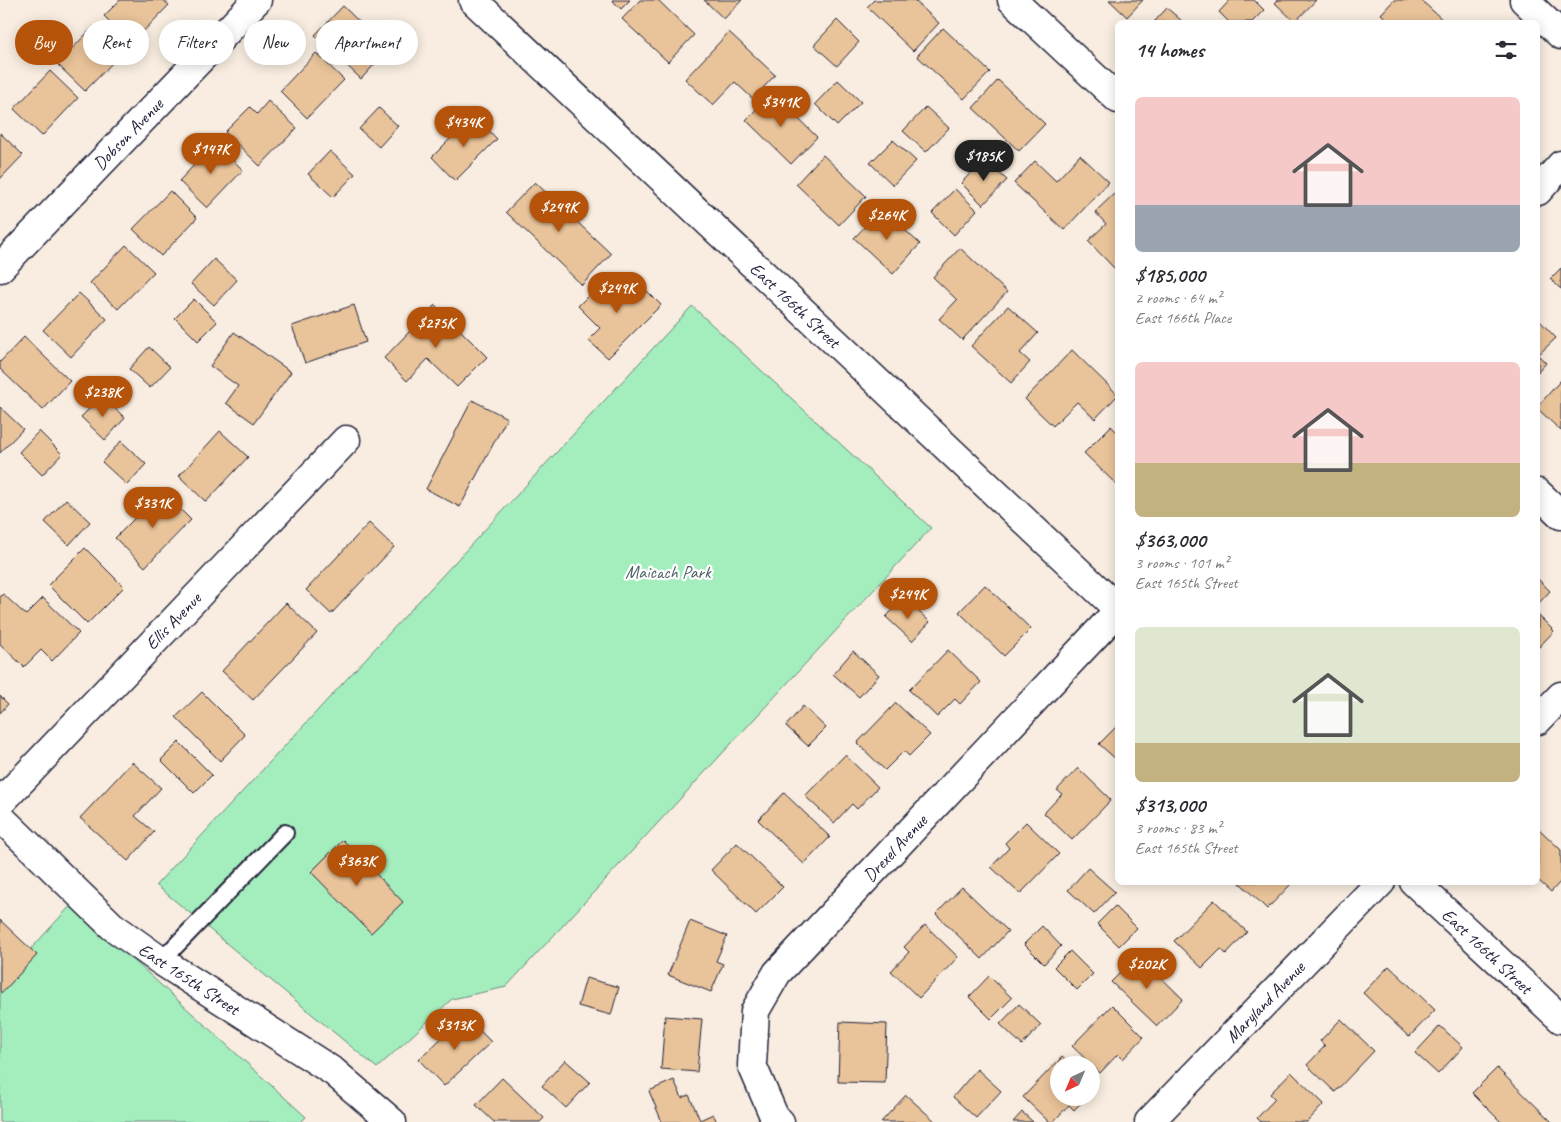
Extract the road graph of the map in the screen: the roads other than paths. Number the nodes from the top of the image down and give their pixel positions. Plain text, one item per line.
1 (257, 0) edge
2 (473, 0) edge
3 (1012, 0) edge
4 (1524, 0) edge
5 (1561, 35) edge
6 (1115, 96) edge
7 (1561, 165) edge
8 (1540, 189) edge
9 (0, 268) edge
10 (346, 440) dead end
11 (1540, 495) edge
12 (1561, 515) edge
13 (1115, 607) edge
14 (1115, 613) edge
15 (1561, 696) edge
16 (1540, 718) edge
17 (0, 803) edge
18 (0, 817) edge
19 (285, 833) dead end
20 (1378, 885) edge
21 (1417, 885) edge
22 (161, 962) junction
23 (1561, 1019) edge
24 (777, 1119) edge
25 (392, 1122) edge
26 (1149, 1122) edge

1 - 9 street, Dobson Avenue
2 - 13 street, East 166th Street
3 - 6 street
4 - 5 street
7 - 8 street
10 - 17 street, Ellis Avenue
11 - 12 street
14 - 24 street, Drexel Avenue
15 - 16 street
18 - 22 street, East 165th Street
19 - 22 lane
20 - 26 street, Maryland Avenue
21 - 23 street, East 166th Street
22 - 25 street, East 165th Street

